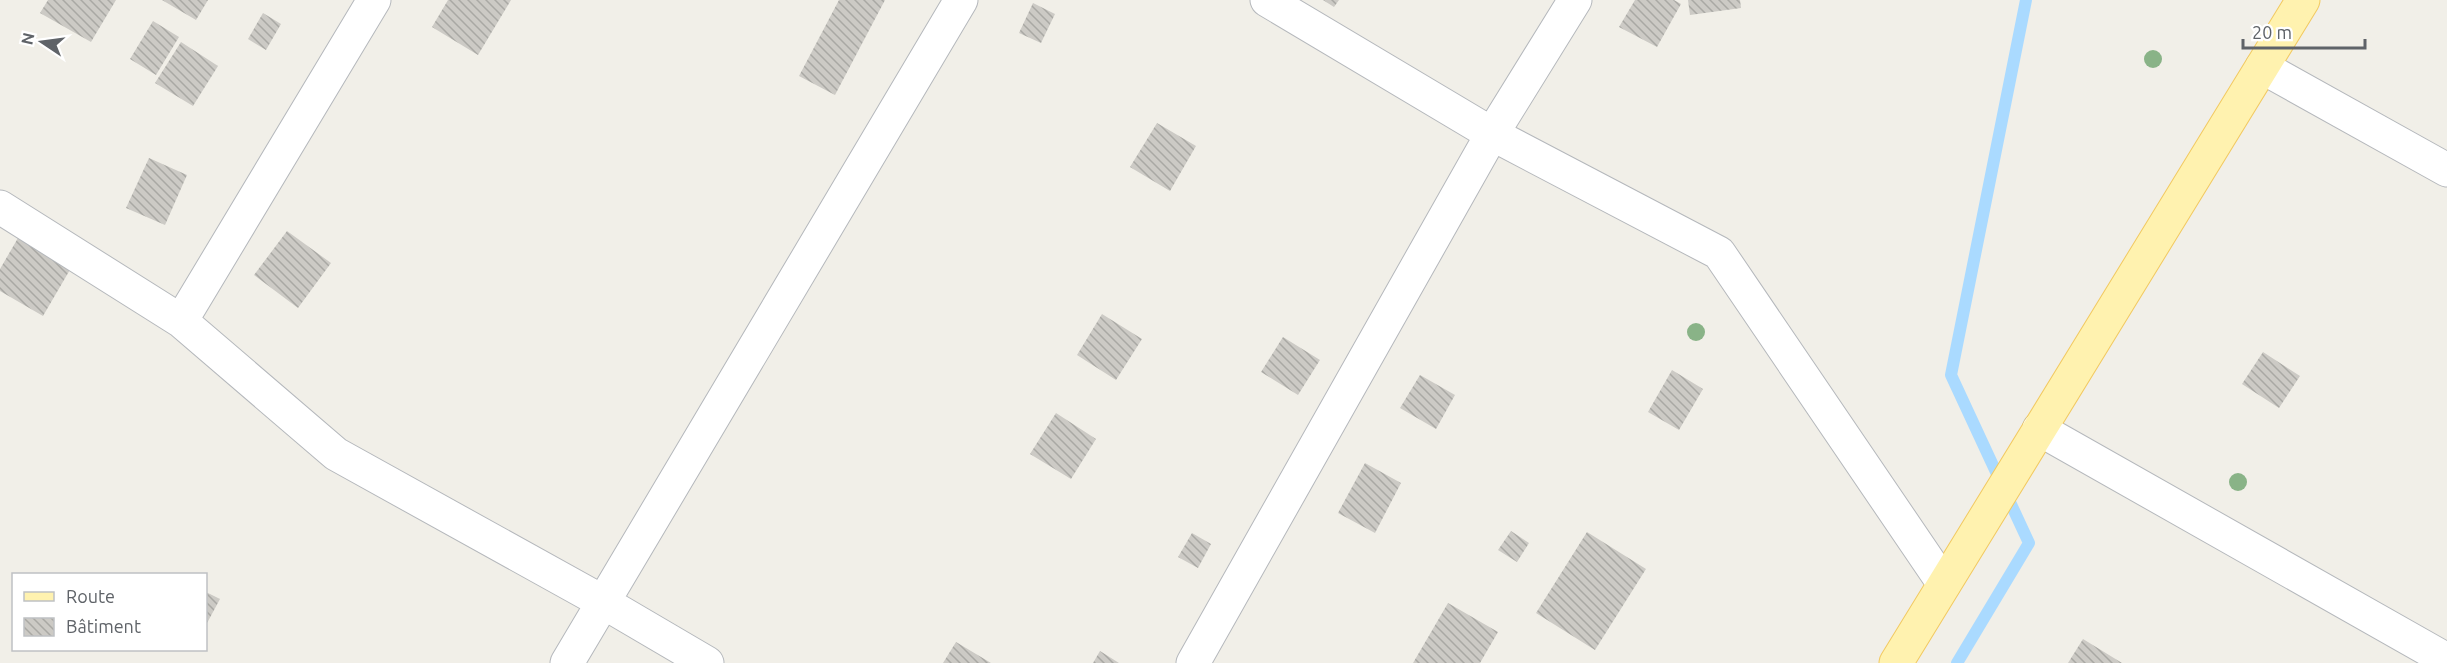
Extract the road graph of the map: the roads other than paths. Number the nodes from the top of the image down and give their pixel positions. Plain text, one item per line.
1 (374, 0) edge
2 (961, 0) edge
3 (1267, 0) edge
4 (1575, 0) edge
5 (2303, 0) edge
6 (2262, 67) junction
7 (1492, 134) junction
8 (2447, 170) edge
9 (0, 207) edge
10 (181, 321) junction
11 (2039, 429) junction
12 (1944, 584) junction
13 (603, 602) junction
14 (2447, 660) edge
15 (567, 663) edge
16 (707, 663) edge
17 (1193, 663) edge
18 (1896, 663) edge

1 - 10 street
2 - 13 street
3 - 7 street
4 - 7 street
5 - 6 main road
6 - 8 street
6 - 11 main road
7 - 12 street
7 - 17 street
9 - 10 street
10 - 13 street
11 - 12 main road
11 - 14 street
12 - 18 main road
13 - 15 street
13 - 16 street

